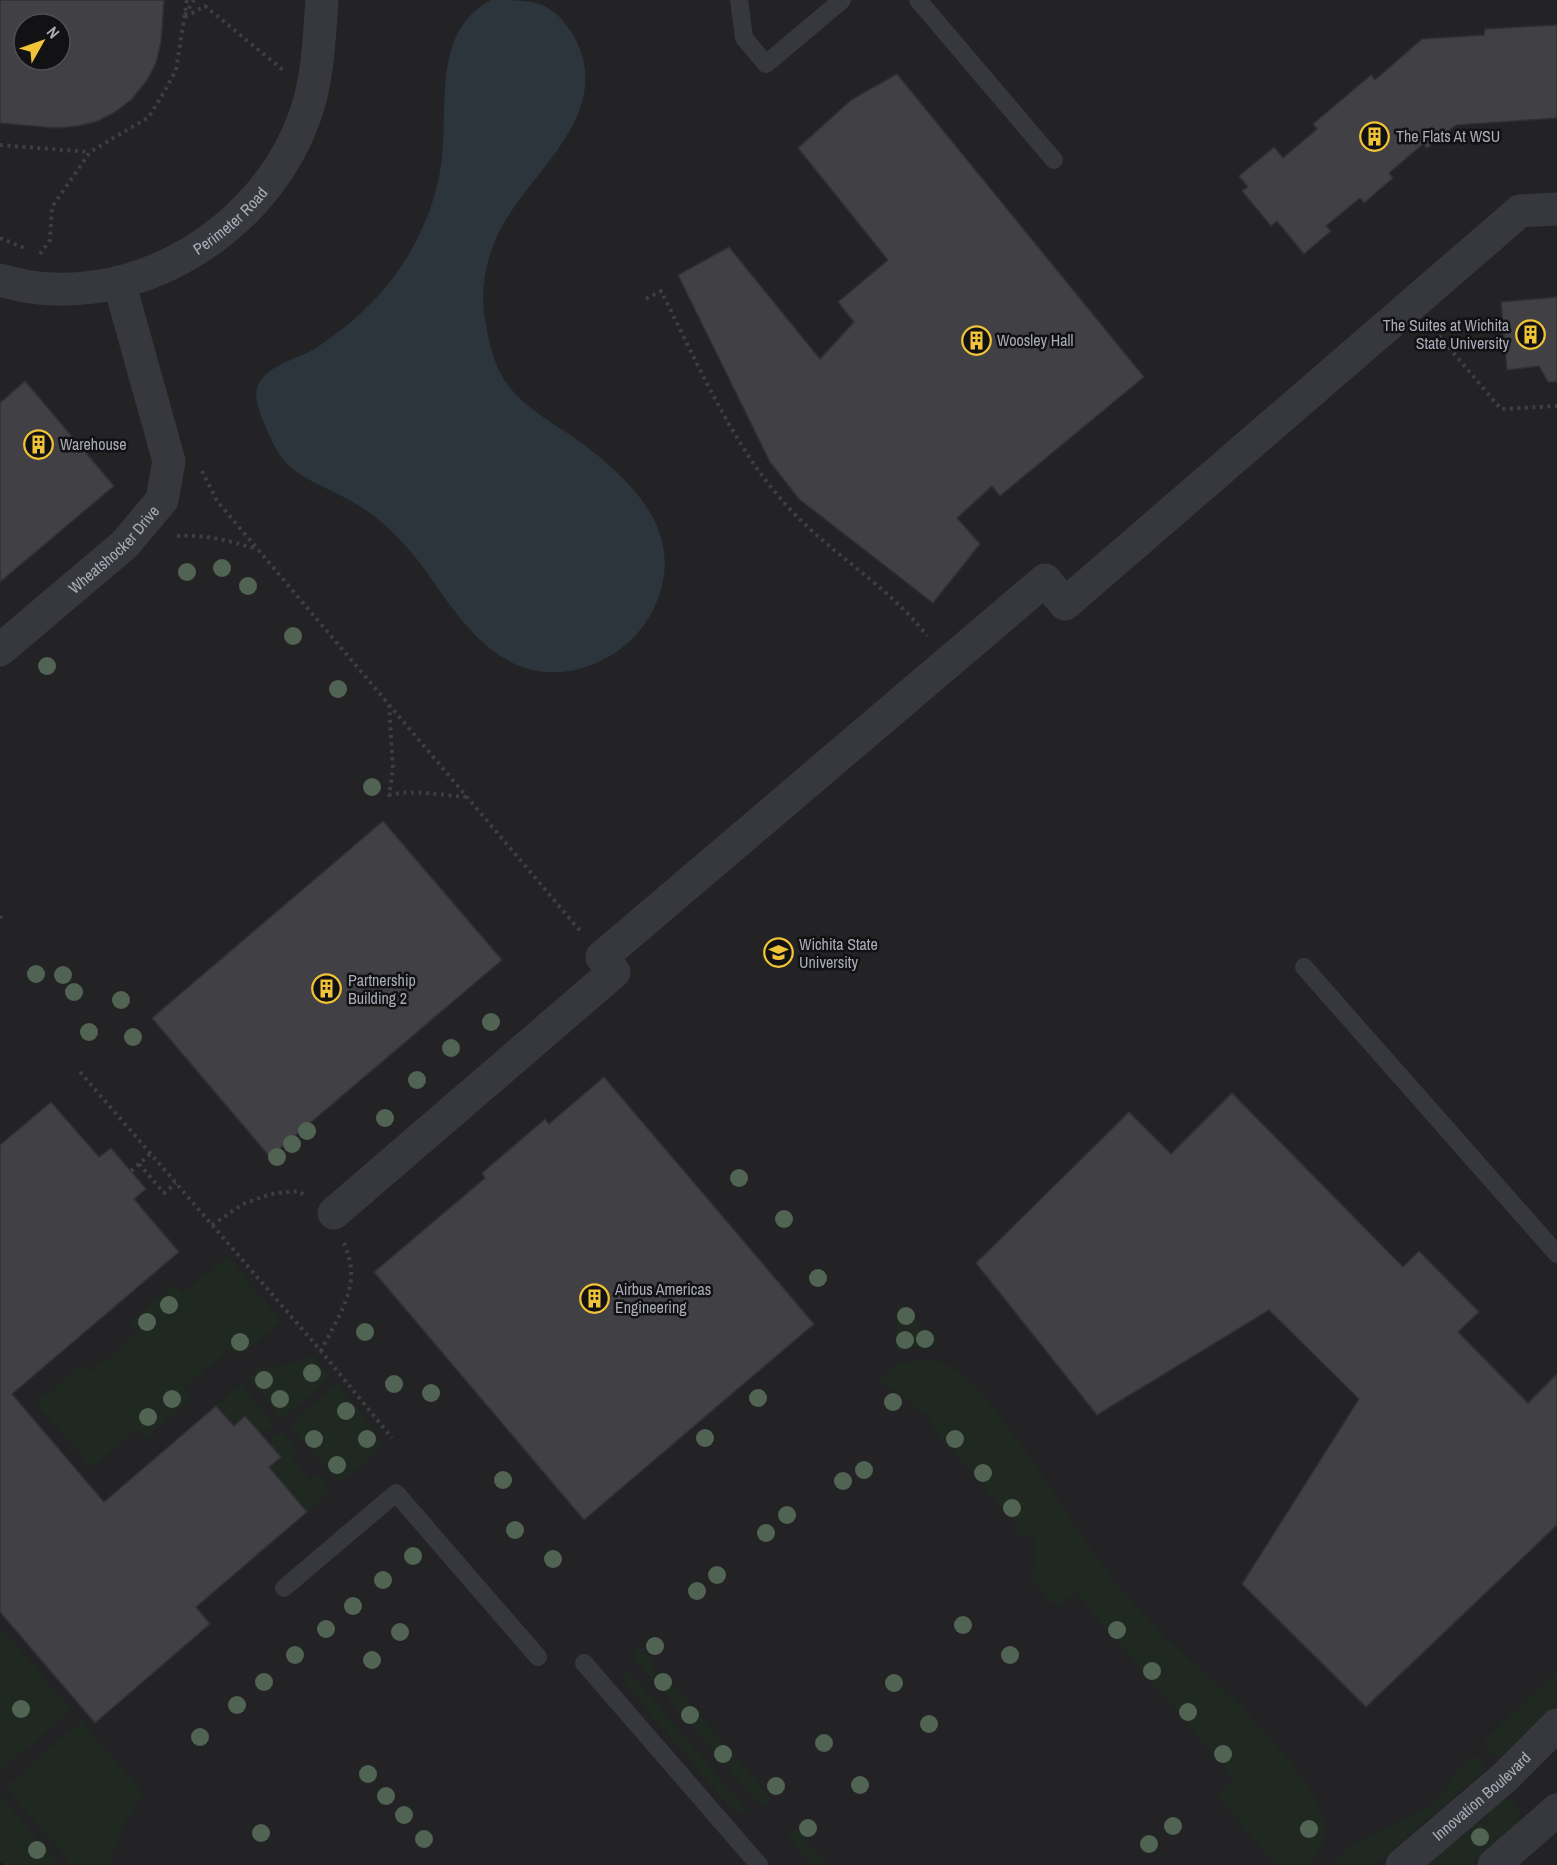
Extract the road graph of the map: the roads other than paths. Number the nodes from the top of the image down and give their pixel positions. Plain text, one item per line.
1 (322, 0) edge
2 (738, 0) edge
3 (842, 0) edge
4 (918, 0) edge
5 (1054, 160) dead end
6 (1557, 209) edge
7 (0, 280) edge
8 (119, 282) junction
9 (0, 650) edge
10 (1304, 967) dead end
11 (334, 1213) road end
12 (1557, 1254) edge
13 (284, 1588) dead end
14 (538, 1657) dead end
15 (584, 1663) dead end
16 (1552, 1738) edge
17 (1557, 1810) edge
18 (759, 1865) edge
19 (1402, 1865) edge
20 (1494, 1865) edge

1 - 8 street, Perimeter Road
2 - 3 lane
4 - 5 lane
6 - 11 street
7 - 8 street, Perimeter Road
8 - 9 street, Wheatshocker Drive
10 - 12 lane
13 - 14 lane
15 - 18 lane
16 - 19 street, Innovation Boulevard
17 - 20 street

